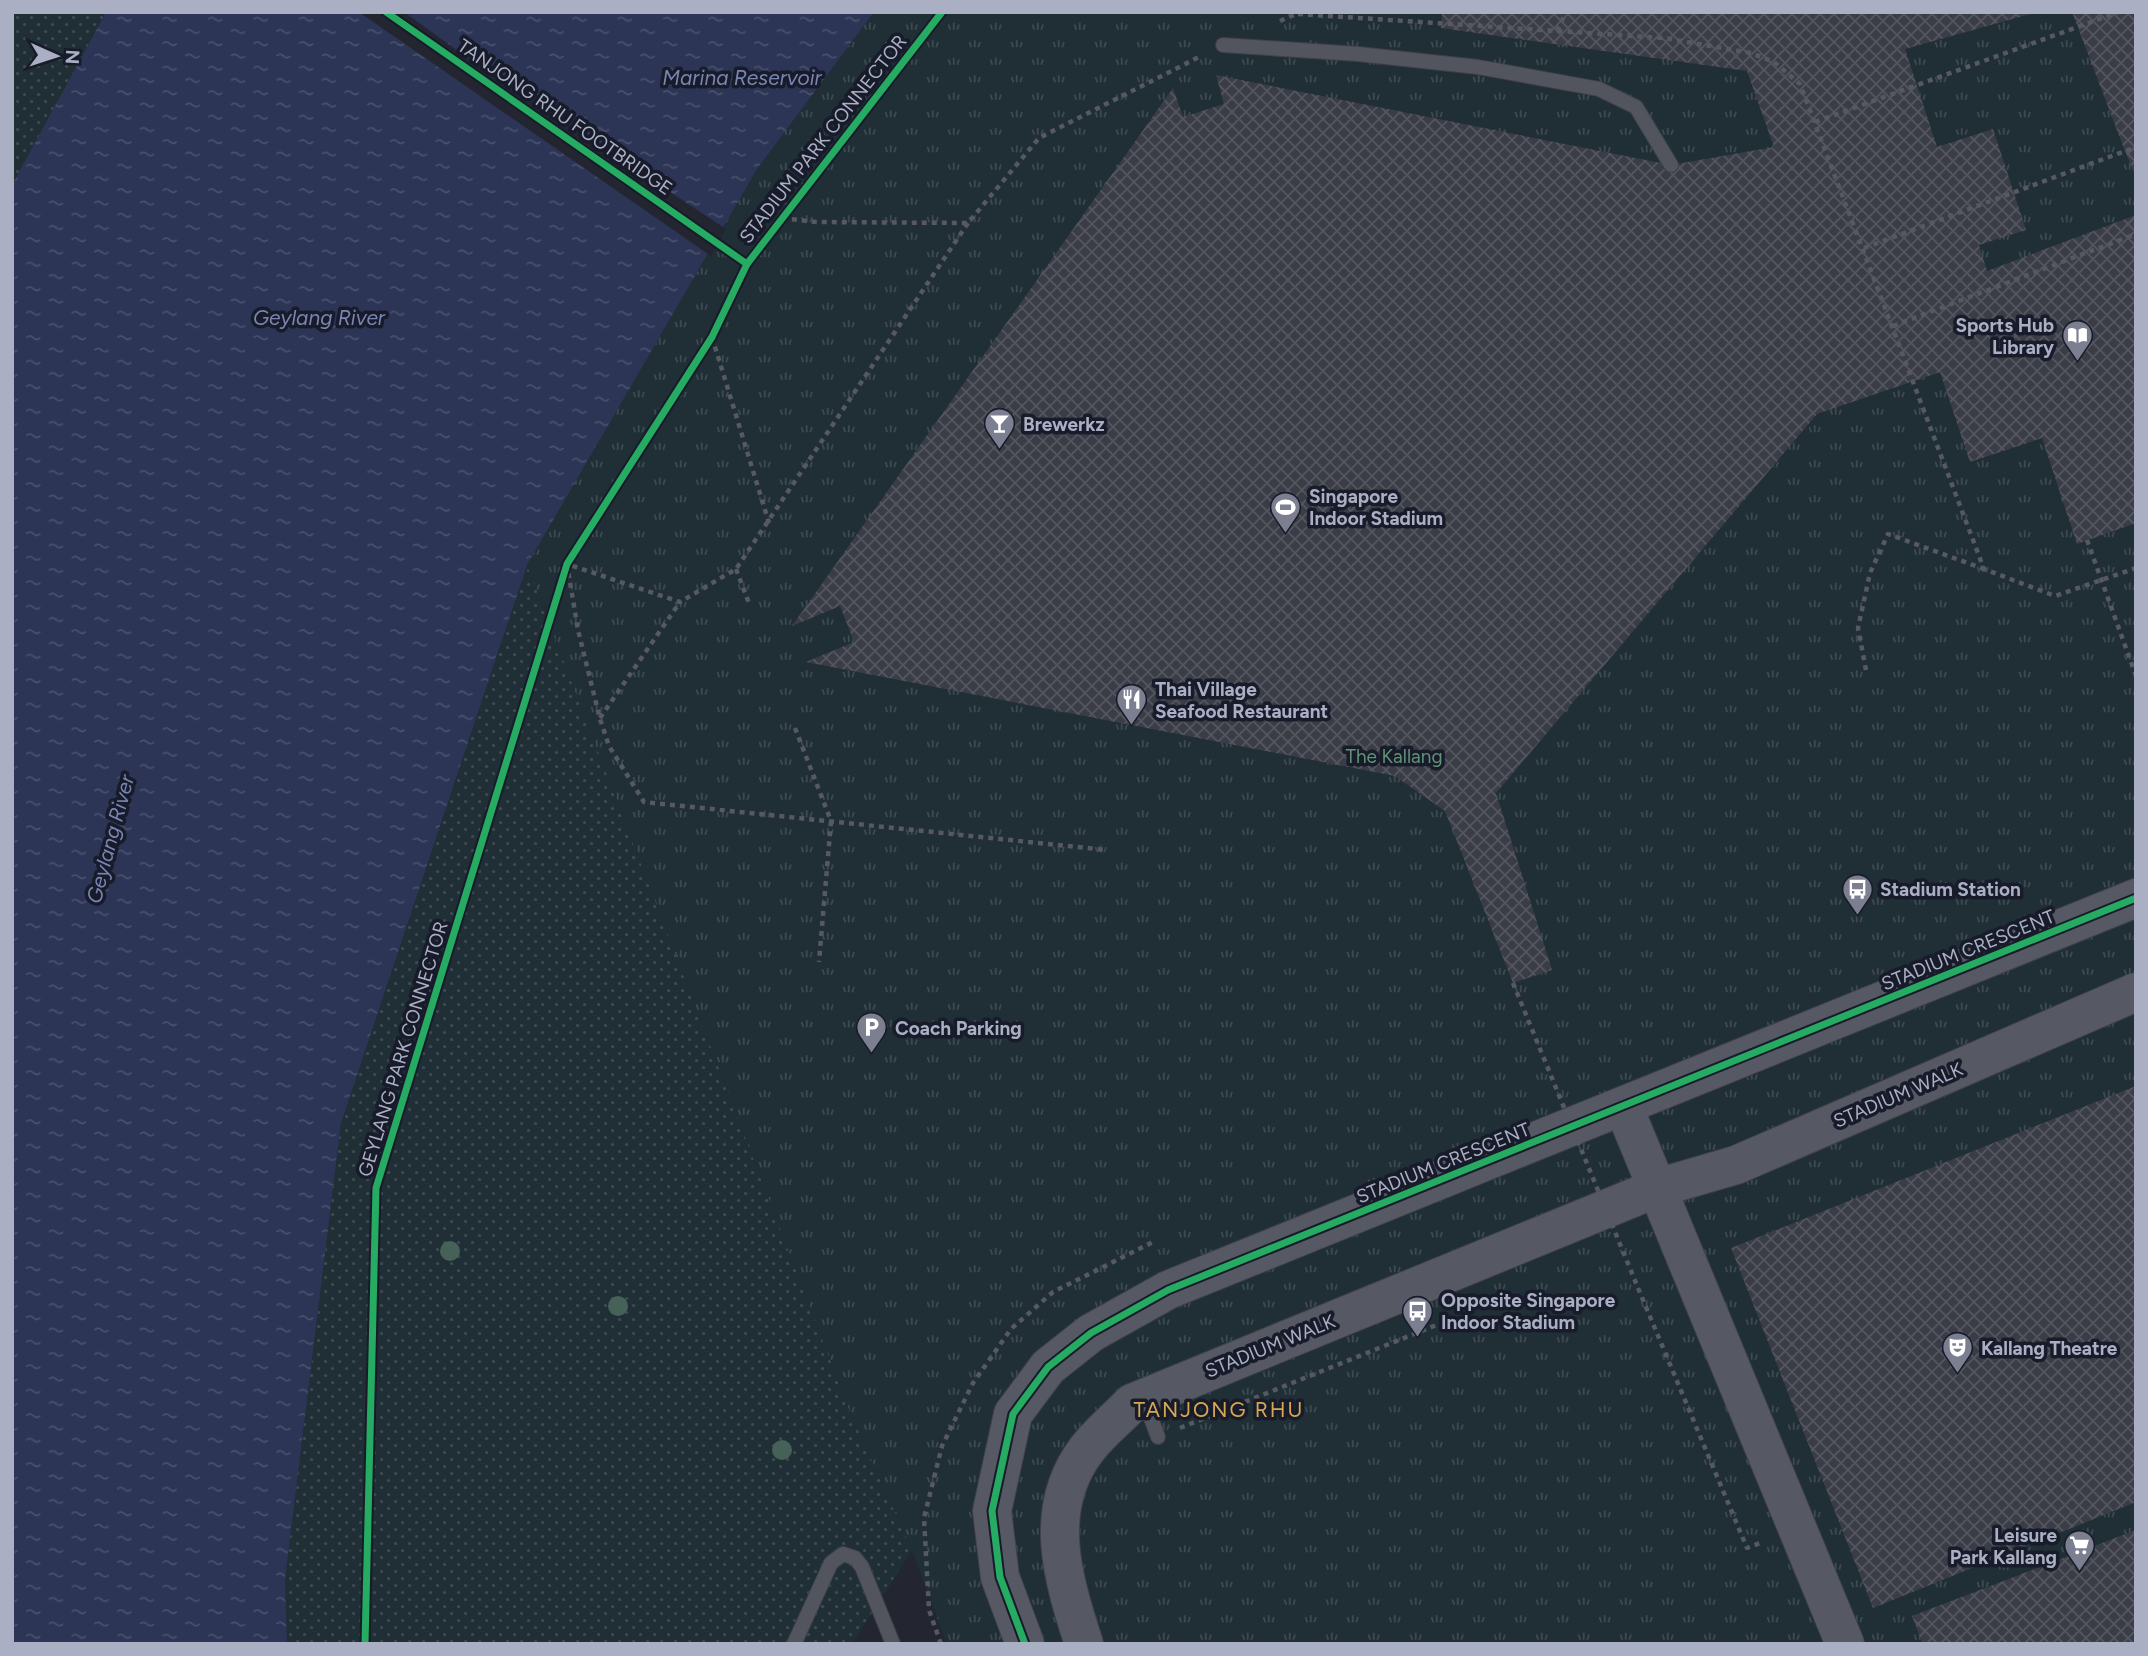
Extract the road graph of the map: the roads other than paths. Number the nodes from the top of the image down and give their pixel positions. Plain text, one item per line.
1 (1223, 45) road end
2 (1671, 164) dead end
3 (2136, 898) edge
4 (2136, 992) edge
5 (1623, 1108) junction
6 (1657, 1188) junction
7 (1144, 1398) junction
8 (1158, 1437) road end
9 (794, 1644) edge
10 (893, 1644) edge
11 (1025, 1644) edge
12 (1084, 1644) edge
13 (1845, 1644) edge

1 - 2 lane
3 - 5 street, STADIUM CRESCENT
4 - 6 street, STADIUM WALK
5 - 6 street
5 - 11 street, STADIUM CRESCENT
6 - 7 street, STADIUM WALK
6 - 13 street
7 - 8 lane
7 - 12 street, STADIUM WALK
9 - 10 lane

